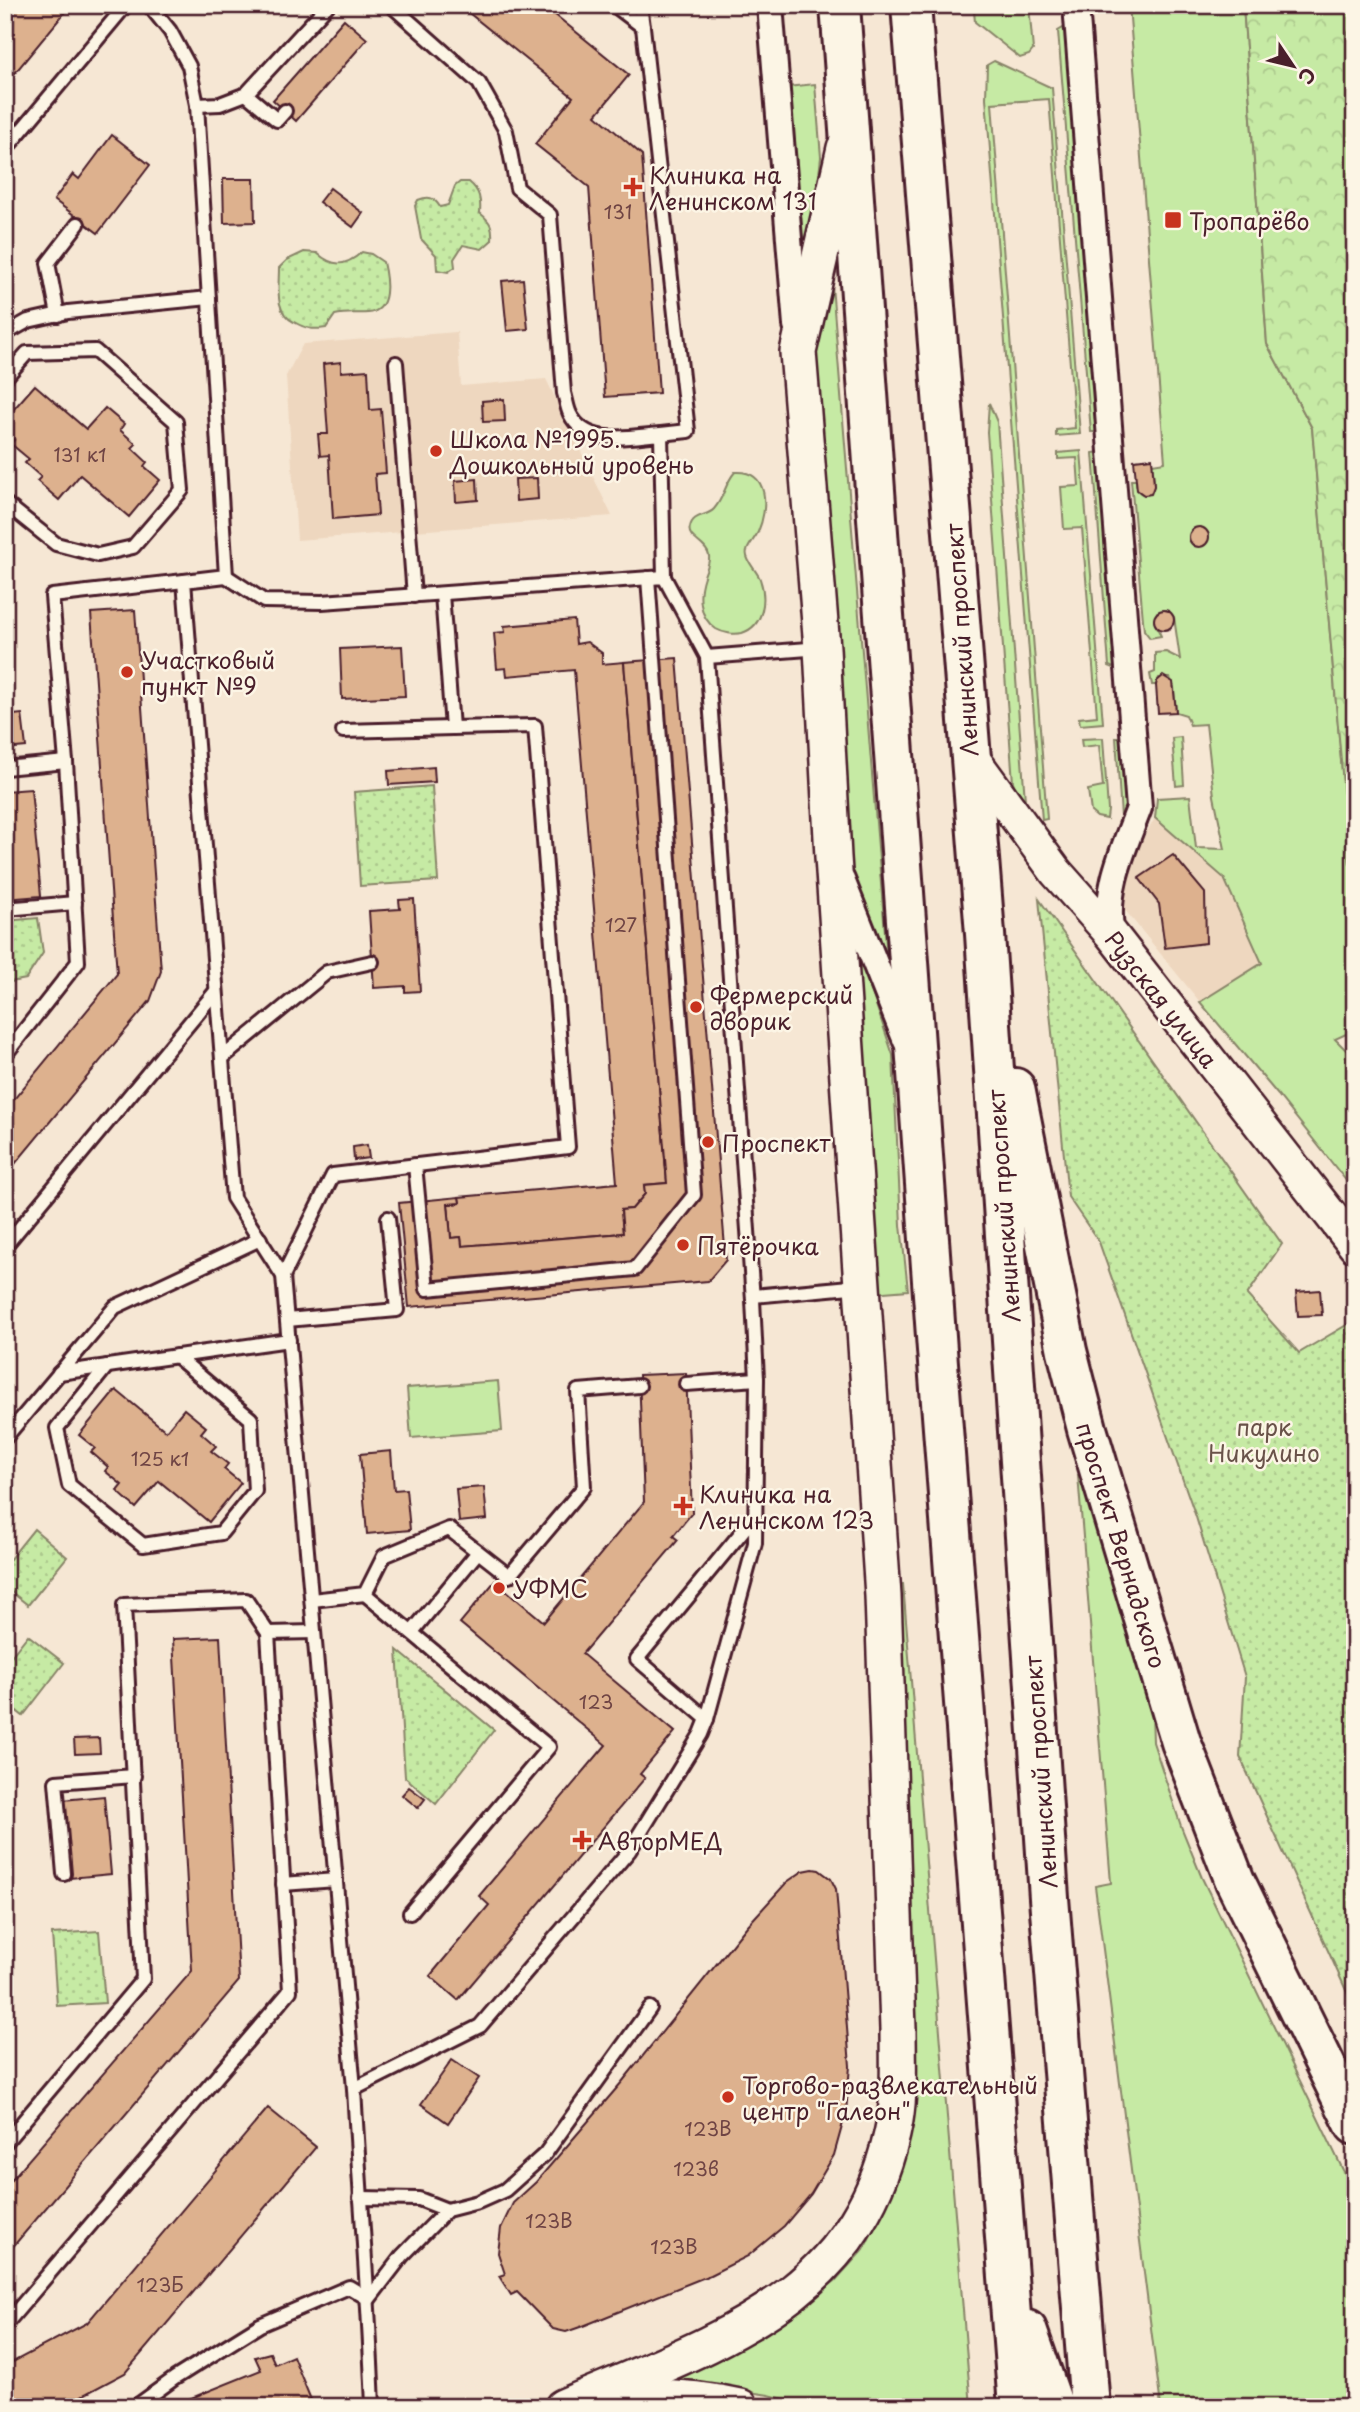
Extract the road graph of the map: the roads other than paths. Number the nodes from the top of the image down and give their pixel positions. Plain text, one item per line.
1 (126, 5) edge
2 (149, 5) edge
3 (328, 5) edge
4 (391, 5) edge
5 (614, 5) edge
6 (640, 5) edge
7 (770, 5) edge
8 (840, 5) edge
9 (911, 5) edge
10 (1076, 5) edge
11 (643, 27) junction
12 (246, 94) junction
13 (197, 105) junction
14 (285, 111) dead end
15 (850, 129) junction
16 (5, 150) edge
17 (78, 224) dead end
18 (209, 298) junction
19 (58, 315) junction
20 (5, 334) edge
21 (798, 352) junction
22 (396, 363) dead end
23 (5, 378) edge
24 (661, 434) junction
25 (5, 503) edge
26 (226, 576) junction
27 (664, 577) junction
28 (648, 578) junction
29 (184, 581) junction
30 (442, 594) junction
31 (414, 596) junction
32 (822, 648) junction
33 (707, 657) junction
34 (452, 728) junction
35 (343, 731) dead end
36 (970, 753) junction
37 (66, 762) junction
38 (5, 768) edge
39 (832, 856) junction
40 (75, 903) junction
41 (5, 909) edge
42 (985, 934) junction
43 (1112, 934) junction
44 (372, 962) dead end
45 (216, 990) junction
46 (5, 1055) edge
47 (222, 1058) junction
48 (919, 1074) junction
49 (415, 1165) junction
50 (388, 1218) dead end
51 (260, 1239) junction
52 (5, 1246) edge
53 (1355, 1246) edge
54 (283, 1276) junction
55 (862, 1286) junction
56 (753, 1296) junction
57 (287, 1321) junction
58 (289, 1340) junction
59 (176, 1356) junction
60 (107, 1366) junction
61 (59, 1373) junction
62 (757, 1379) junction
63 (686, 1384) dead end
64 (639, 1387) dead end
65 (5, 1438) edge
66 (755, 1516) junction
67 (478, 1552) junction
68 (365, 1594) junction
69 (313, 1600) junction
70 (314, 1632) junction
71 (412, 1632) junction
72 (268, 1633) junction
73 (707, 1719) junction
74 (134, 1776) junction
75 (64, 1874) dead end
76 (336, 1880) junction
77 (283, 1884) junction
78 (410, 1913) dead end
79 (650, 2008) dead end
80 (354, 2090) junction
81 (1355, 2125) edge
82 (5, 2143) edge
83 (360, 2198) junction
84 (447, 2210) junction
85 (1008, 2268) junction
86 (369, 2299) junction
87 (5, 2325) edge
88 (736, 2406) edge
89 (135, 2407) edge
90 (373, 2407) edge
91 (563, 2407) edge
92 (579, 2407) edge
93 (1018, 2407) edge
94 (1054, 2407) edge
95 (1090, 2407) edge

1 - 16 lane
2 - 13 lane
3 - 12 lane
4 - 24 lane
5 - 11 lane
6 - 11 lane
7 - 21 street
8 - 15 main road
9 - 36 main road, Ленинский проспект
10 - 43 street
11 - 24 lane
12 - 13 lane
12 - 14 lane
13 - 18 lane
15 - 21 main road
15 - 48 main road
17 - 19 lane
18 - 19 lane
18 - 26 lane
19 - 20 lane
21 - 32 main road
22 - 31 lane
23 - 25 lane
24 - 27 lane
26 - 29 lane
26 - 31 lane
27 - 28 lane
27 - 33 lane
28 - 30 lane
28 - 49 lane
29 - 37 lane
29 - 45 lane
30 - 31 lane
30 - 34 lane
32 - 33 lane
32 - 39 main road
33 - 56 lane
34 - 35 lane
34 - 49 lane
36 - 42 main road, Ленинский проспект
36 - 43 street, Рузская улица
37 - 38 lane
37 - 40 lane
39 - 48 street
39 - 55 main road
40 - 41 lane
40 - 46 lane
42 - 81 main road, проспект Вернадского
42 - 95 main road, Ленинский проспект
43 - 53 street, Рузская улица
44 - 47 lane
45 - 47 lane
45 - 52 lane
47 - 51 lane
48 - 85 main road
49 - 54 lane
50 - 57 lane
51 - 54 lane
51 - 61 lane
54 - 57 lane
55 - 56 lane
55 - 91 main road
56 - 62 lane
57 - 58 lane
58 - 59 lane
58 - 69 lane
59 - 60 lane
59 - 60 lane
60 - 61 lane
61 - 65 lane
62 - 63 lane
62 - 66 lane
64 - 67 lane
66 - 73 lane
66 - 73 lane
67 - 68 lane
67 - 71 lane
68 - 69 lane
68 - 71 lane
69 - 70 lane
70 - 72 lane
70 - 76 lane
71 - 78 lane
72 - 74 lane
72 - 77 lane
73 - 80 lane
74 - 75 lane
74 - 82 lane
76 - 77 lane
76 - 80 lane
77 - 87 lane
79 - 84 lane
80 - 83 lane
83 - 84 lane
83 - 86 lane
84 - 86 lane
85 - 93 main road
85 - 94 main road
86 - 89 lane
86 - 90 lane
88 - 92 main road

